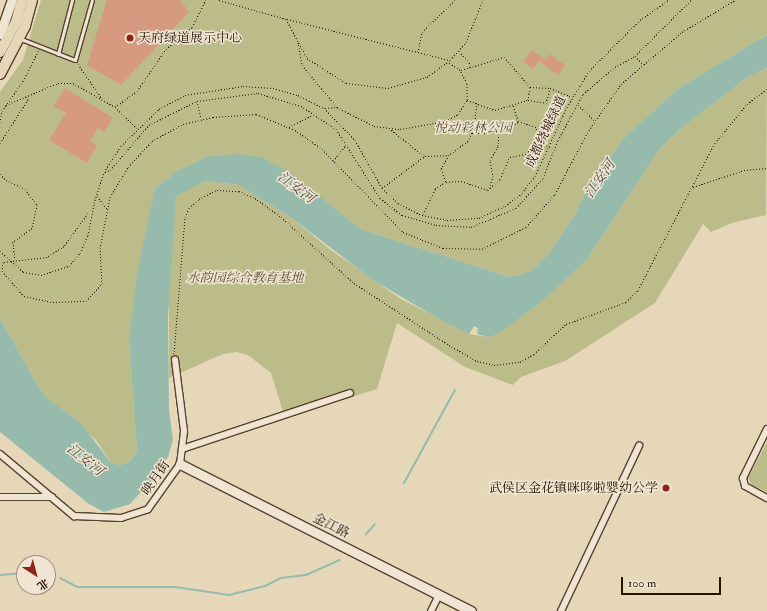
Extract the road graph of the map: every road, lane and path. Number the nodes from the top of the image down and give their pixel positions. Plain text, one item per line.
1 (12, 0) edge
2 (22, 0) edge
3 (32, 0) edge
4 (72, 0) edge
5 (92, 0) edge
6 (206, 0) edge
7 (219, 0) edge
8 (455, 0) edge
9 (483, 0) edge
10 (669, 0) edge
11 (691, 0) edge
12 (736, 0) edge
13 (286, 19) junction
14 (0, 34) edge
15 (19, 39) junction
16 (297, 40) junction
17 (40, 47) junction
18 (458, 50) junction
19 (0, 52) edge
20 (418, 52) junction
21 (58, 54) junction
22 (635, 56) junction
23 (75, 60) junction
24 (450, 60) junction
25 (447, 62) junction
26 (643, 64) junction
27 (472, 66) junction
28 (460, 70) junction
29 (0, 74) edge
30 (530, 87) junction
31 (550, 88) junction
32 (767, 89) edge
33 (572, 97) junction
34 (29, 98) junction
35 (103, 100) junction
36 (467, 100) junction
37 (528, 100) junction
38 (197, 101) junction
39 (477, 103) junction
40 (6, 105) junction
41 (513, 105) junction
42 (578, 105) junction
43 (115, 107) junction
44 (337, 107) junction
45 (324, 108) junction
46 (1, 111) edge
47 (313, 114) junction
48 (201, 120) junction
49 (0, 122) edge
50 (518, 122) junction
51 (595, 122) junction
52 (289, 127) junction
53 (137, 128) junction
54 (389, 128) junction
55 (472, 133) junction
56 (498, 133) junction
57 (538, 142) junction
58 (0, 143) edge
59 (346, 145) junction
60 (551, 147) junction
61 (449, 155) junction
62 (425, 156) junction
63 (333, 161) junction
64 (767, 168) edge
65 (104, 172) junction
66 (0, 174) edge
67 (446, 182) junction
68 (382, 188) junction
69 (692, 188) junction
70 (488, 190) junction
71 (97, 196) junction
72 (108, 210) junction
73 (88, 213) dead end
74 (422, 215) junction
75 (0, 251) edge
76 (15, 260) junction
77 (175, 360) joint
78 (350, 393) dead end
79 (767, 429) edge
80 (639, 446) dead end
81 (182, 449) junction
82 (0, 454) edge
83 (180, 464) junction
84 (0, 497) edge
85 (52, 497) junction
86 (767, 498) edge
87 (439, 594) junction
88 (431, 611) edge
89 (471, 611) edge
90 (561, 611) edge

1 - 14 street
2 - 19 main road
3 - 15 main road
4 - 21 lane
5 - 23 lane
6 - 43 path
7 - 13 path
8 - 20 path
9 - 18 path
10 - 33 path, 成都绕城绿道
11 - 22 path
12 - 26 path
13 - 16 path
13 - 20 path
15 - 17 lane
15 - 29 main road
16 - 25 path
16 - 44 path
17 - 21 lane
17 - 40 path
18 - 24 path
18 - 27 path
20 - 24 path
21 - 23 lane
22 - 26 path
22 - 42 path
23 - 35 path
24 - 25 path
25 - 28 path
26 - 51 path
27 - 28 path
27 - 30 path
28 - 36 path
30 - 31 path
30 - 37 path
31 - 33 path
31 - 37 path
32 - 69 path
33 - 60 path, 成都绕城绿道
34 - 35 path
34 - 40 path
34 - 58 path
35 - 43 path
36 - 39 path
36 - 54 path
37 - 41 path
38 - 47 path
38 - 48 path
38 - 65 path
39 - 41 path
39 - 55 path
40 - 46 path
41 - 50 path
42 - 51 path
42 - 59 path
43 - 53 path
44 - 45 path
44 - 54 path
45 - 53 path, 成都绕城绿道
45 - 68 path, 成都绕城绿道
46 - 49 path
47 - 52 path
47 - 59 path
48 - 52 path
48 - 72 path
50 - 56 path
50 - 57 path
51 - 63 path
52 - 63 path
53 - 65 path, 成都绕城绿道
54 - 62 path
55 - 56 path
55 - 61 path
56 - 70 path
57 - 60 path
57 - 70 path
59 - 63 path
60 - 74 path, 成都绕城绿道
61 - 62 path
61 - 67 path
62 - 68 path
64 - 69 path
65 - 71 path, 成都绕城绿道
66 - 76 path
67 - 70 path
67 - 74 path
68 - 74 path, 成都绕城绿道
69 - 77 path
71 - 72 path
71 - 75 path, 成都绕城绿道, bridge
72 - 76 path
73 - 76 path
77 - 81 street, 映月街
78 - 81 street
79 - 86 street
80 - 90 street
81 - 83 street, 映月街
82 - 85 street, 映月街
83 - 85 street, 映月街
83 - 87 street, 金江路
84 - 85 street
87 - 88 street
87 - 89 street, 金江路

